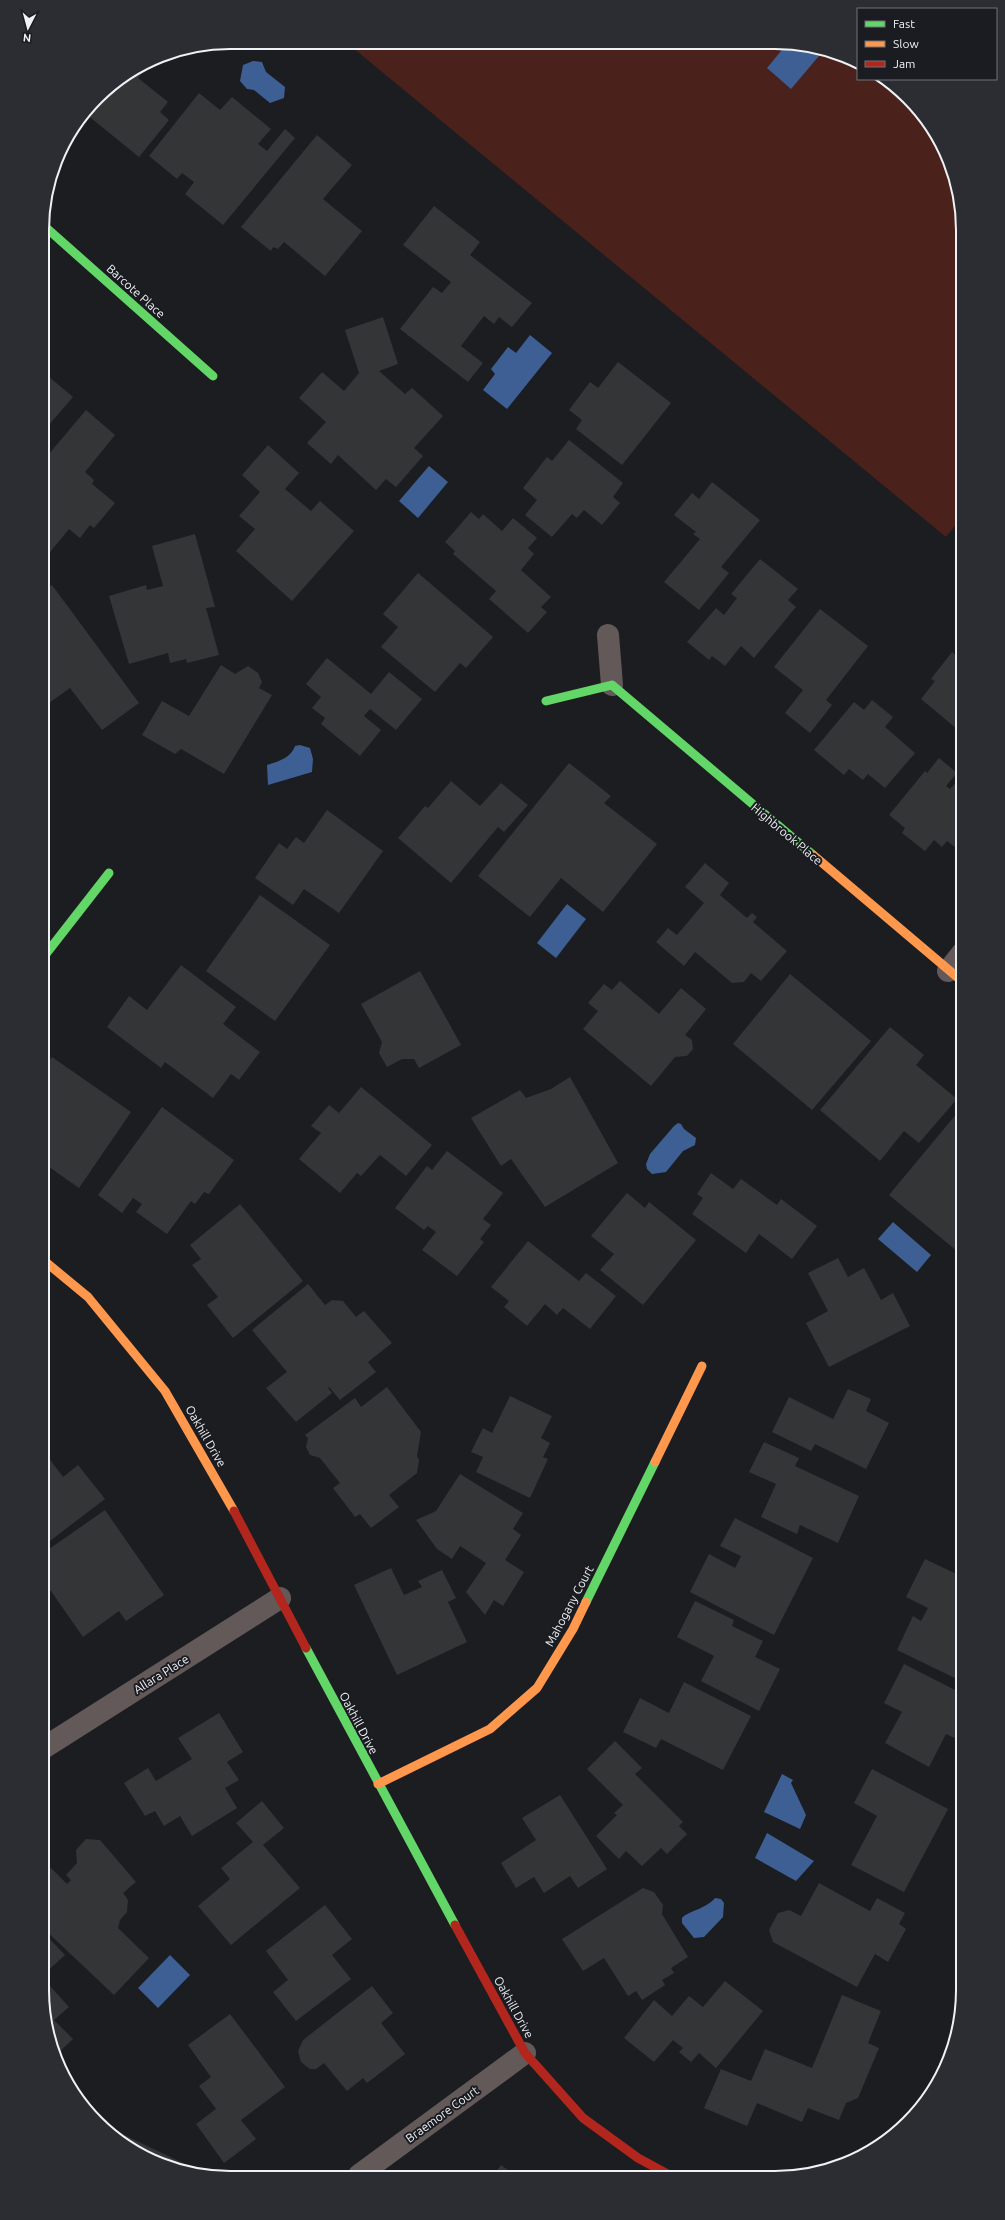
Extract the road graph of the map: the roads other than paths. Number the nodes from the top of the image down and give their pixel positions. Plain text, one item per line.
1 (49, 230) edge
2 (213, 376) dead end
3 (608, 635) dead end
4 (612, 685) junction
5 (546, 701) dead end
6 (109, 873) dead end
7 (49, 951) edge
8 (955, 976) edge
9 (49, 1265) edge
10 (702, 1366) dead end
11 (280, 1598) junction
12 (49, 1745) edge
13 (378, 1784) junction
14 (526, 2053) junction
15 (364, 2171) edge
16 (662, 2171) edge

1 - 2 street, Barcote Place
3 - 4 street
4 - 5 street
4 - 8 street, Highbrook Place
6 - 7 street
9 - 11 street, Oakhill Drive
10 - 13 street, Mahogany Court
11 - 12 street, Allara Place
11 - 13 street, Oakhill Drive
13 - 14 street, Oakhill Drive
14 - 15 street, Braemore Court
14 - 16 street, Oakhill Drive

